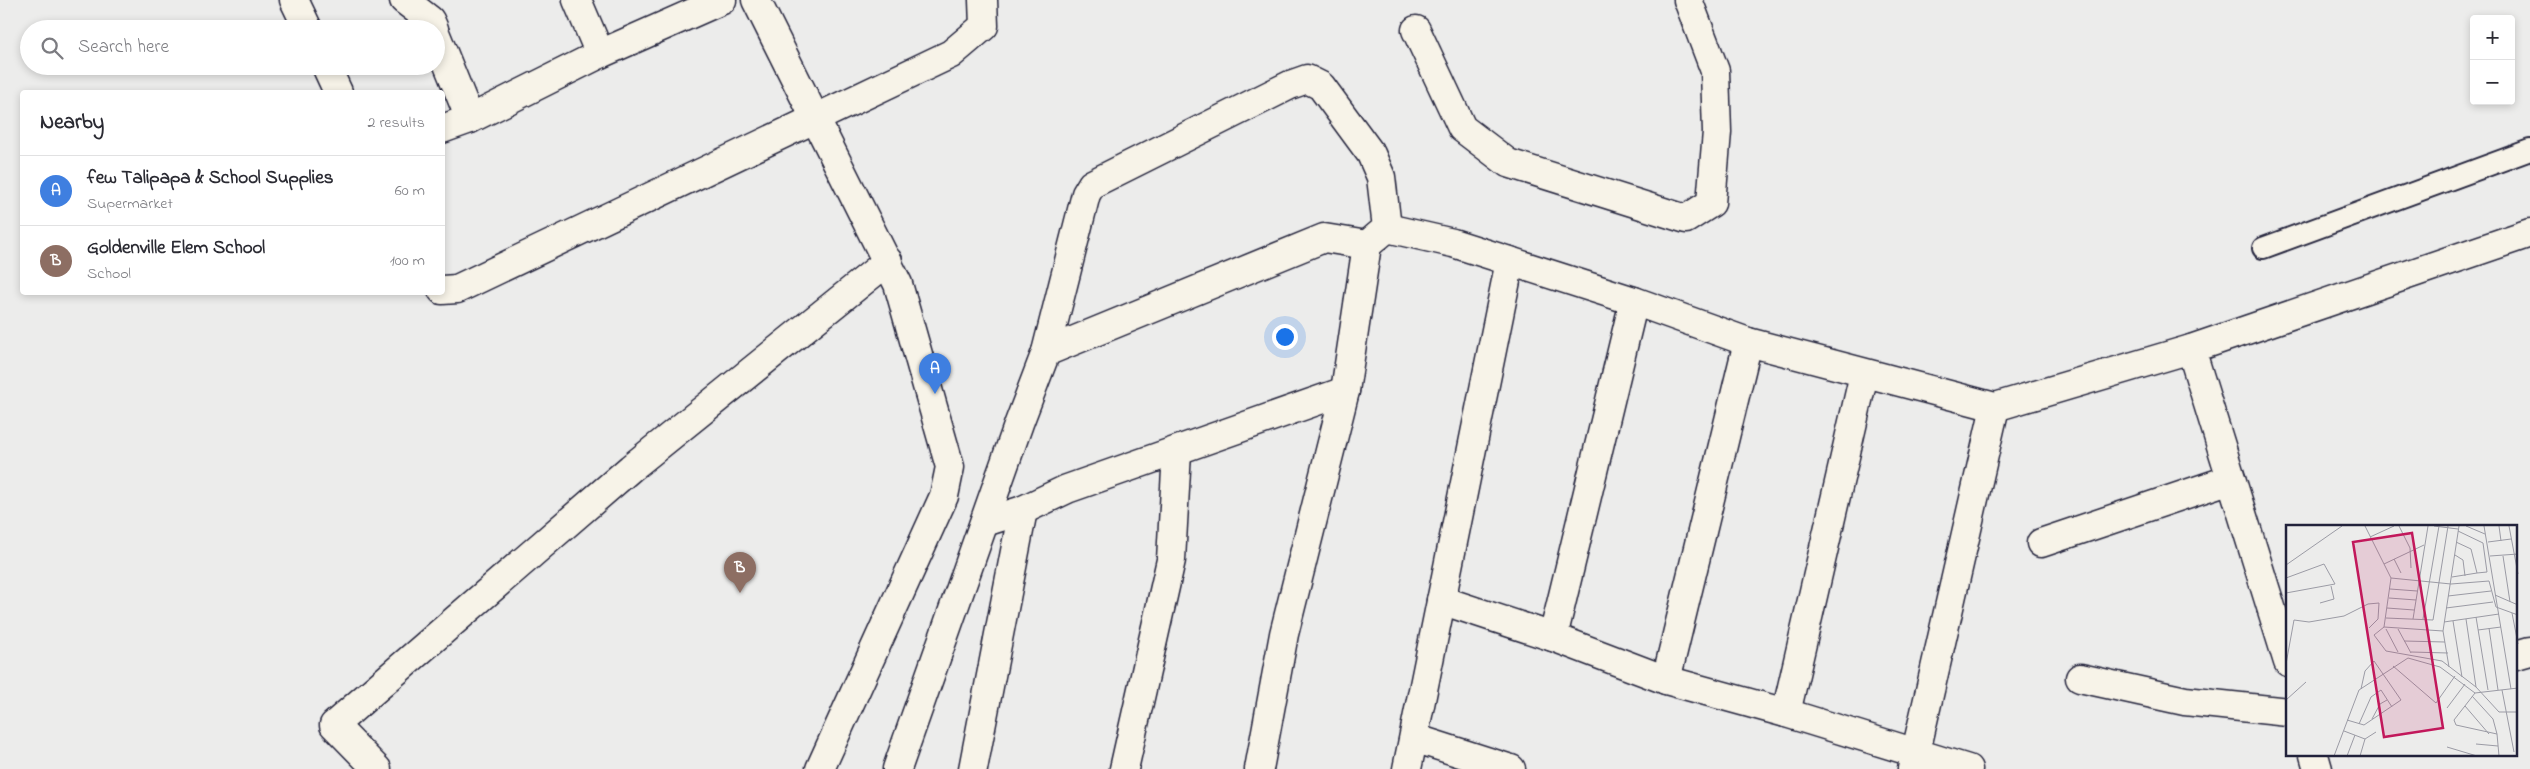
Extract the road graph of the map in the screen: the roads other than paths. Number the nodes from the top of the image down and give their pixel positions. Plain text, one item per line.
1 (294, 0) edge
2 (404, 0) edge
3 (577, 0) edge
4 (722, 0) edge
5 (756, 0) edge
6 (983, 0) edge
7 (1688, 0) edge
8 (304, 20) edge
9 (430, 20) edge
10 (1416, 30) dead end
11 (600, 54) junction
12 (445, 56) edge
13 (330, 75) edge
14 (337, 90) edge
15 (813, 118) junction
16 (470, 119) junction
17 (445, 129) edge
18 (2530, 150) edge
19 (2530, 233) edge
20 (1377, 236) junction
21 (2262, 248) dead end
22 (888, 261) junction
23 (1510, 262) junction
24 (445, 290) edge
25 (1634, 301) junction
26 (1748, 342) junction
27 (2191, 349) junction
28 (1046, 352) junction
29 (1864, 374) junction
30 (1344, 390) junction
31 (1995, 407) junction
32 (1177, 452) junction
33 (2231, 479) junction
34 (1023, 510) junction
35 (985, 522) junction
36 (2041, 543) dead end
37 (1441, 600) junction
38 (1553, 637) junction
39 (2286, 656) edge
40 (2080, 678) dead end
41 (1666, 680) junction
42 (2286, 712) edge
43 (1786, 713) junction
44 (1414, 738) junction
45 (2314, 756) edge
46 (1914, 761) edge
47 (377, 769) edge
48 (820, 769) edge
49 (897, 769) edge
50 (973, 769) edge
51 (1124, 769) edge
52 (1259, 769) edge
53 (1407, 769) edge
54 (1511, 769) edge
55 (1968, 769) edge
56 (2318, 769) edge

1 - 8 street
2 - 9 street
3 - 11 street
4 - 11 street
5 - 15 street
6 - 15 street
7 - 10 street
11 - 16 street
12 - 16 street
13 - 14 street
15 - 22 street
15 - 24 street
16 - 17 street
18 - 21 lane
19 - 27 street
20 - 23 street
20 - 28 street
20 - 28 street
20 - 30 street
22 - 47 street
22 - 48 street
23 - 25 street
23 - 37 street
25 - 26 street
25 - 38 street
26 - 29 street
26 - 41 street
27 - 31 street
27 - 33 street
28 - 35 street
29 - 31 street
29 - 43 street
30 - 32 street
30 - 52 street
31 - 46 street
32 - 34 street
32 - 51 street
33 - 36 street
33 - 39 street
34 - 35 street
34 - 50 street
35 - 49 street
37 - 38 street
37 - 44 street
38 - 41 street
40 - 42 street
41 - 43 street
43 - 46 street
44 - 53 street
44 - 54 street
45 - 56 street
46 - 55 street

